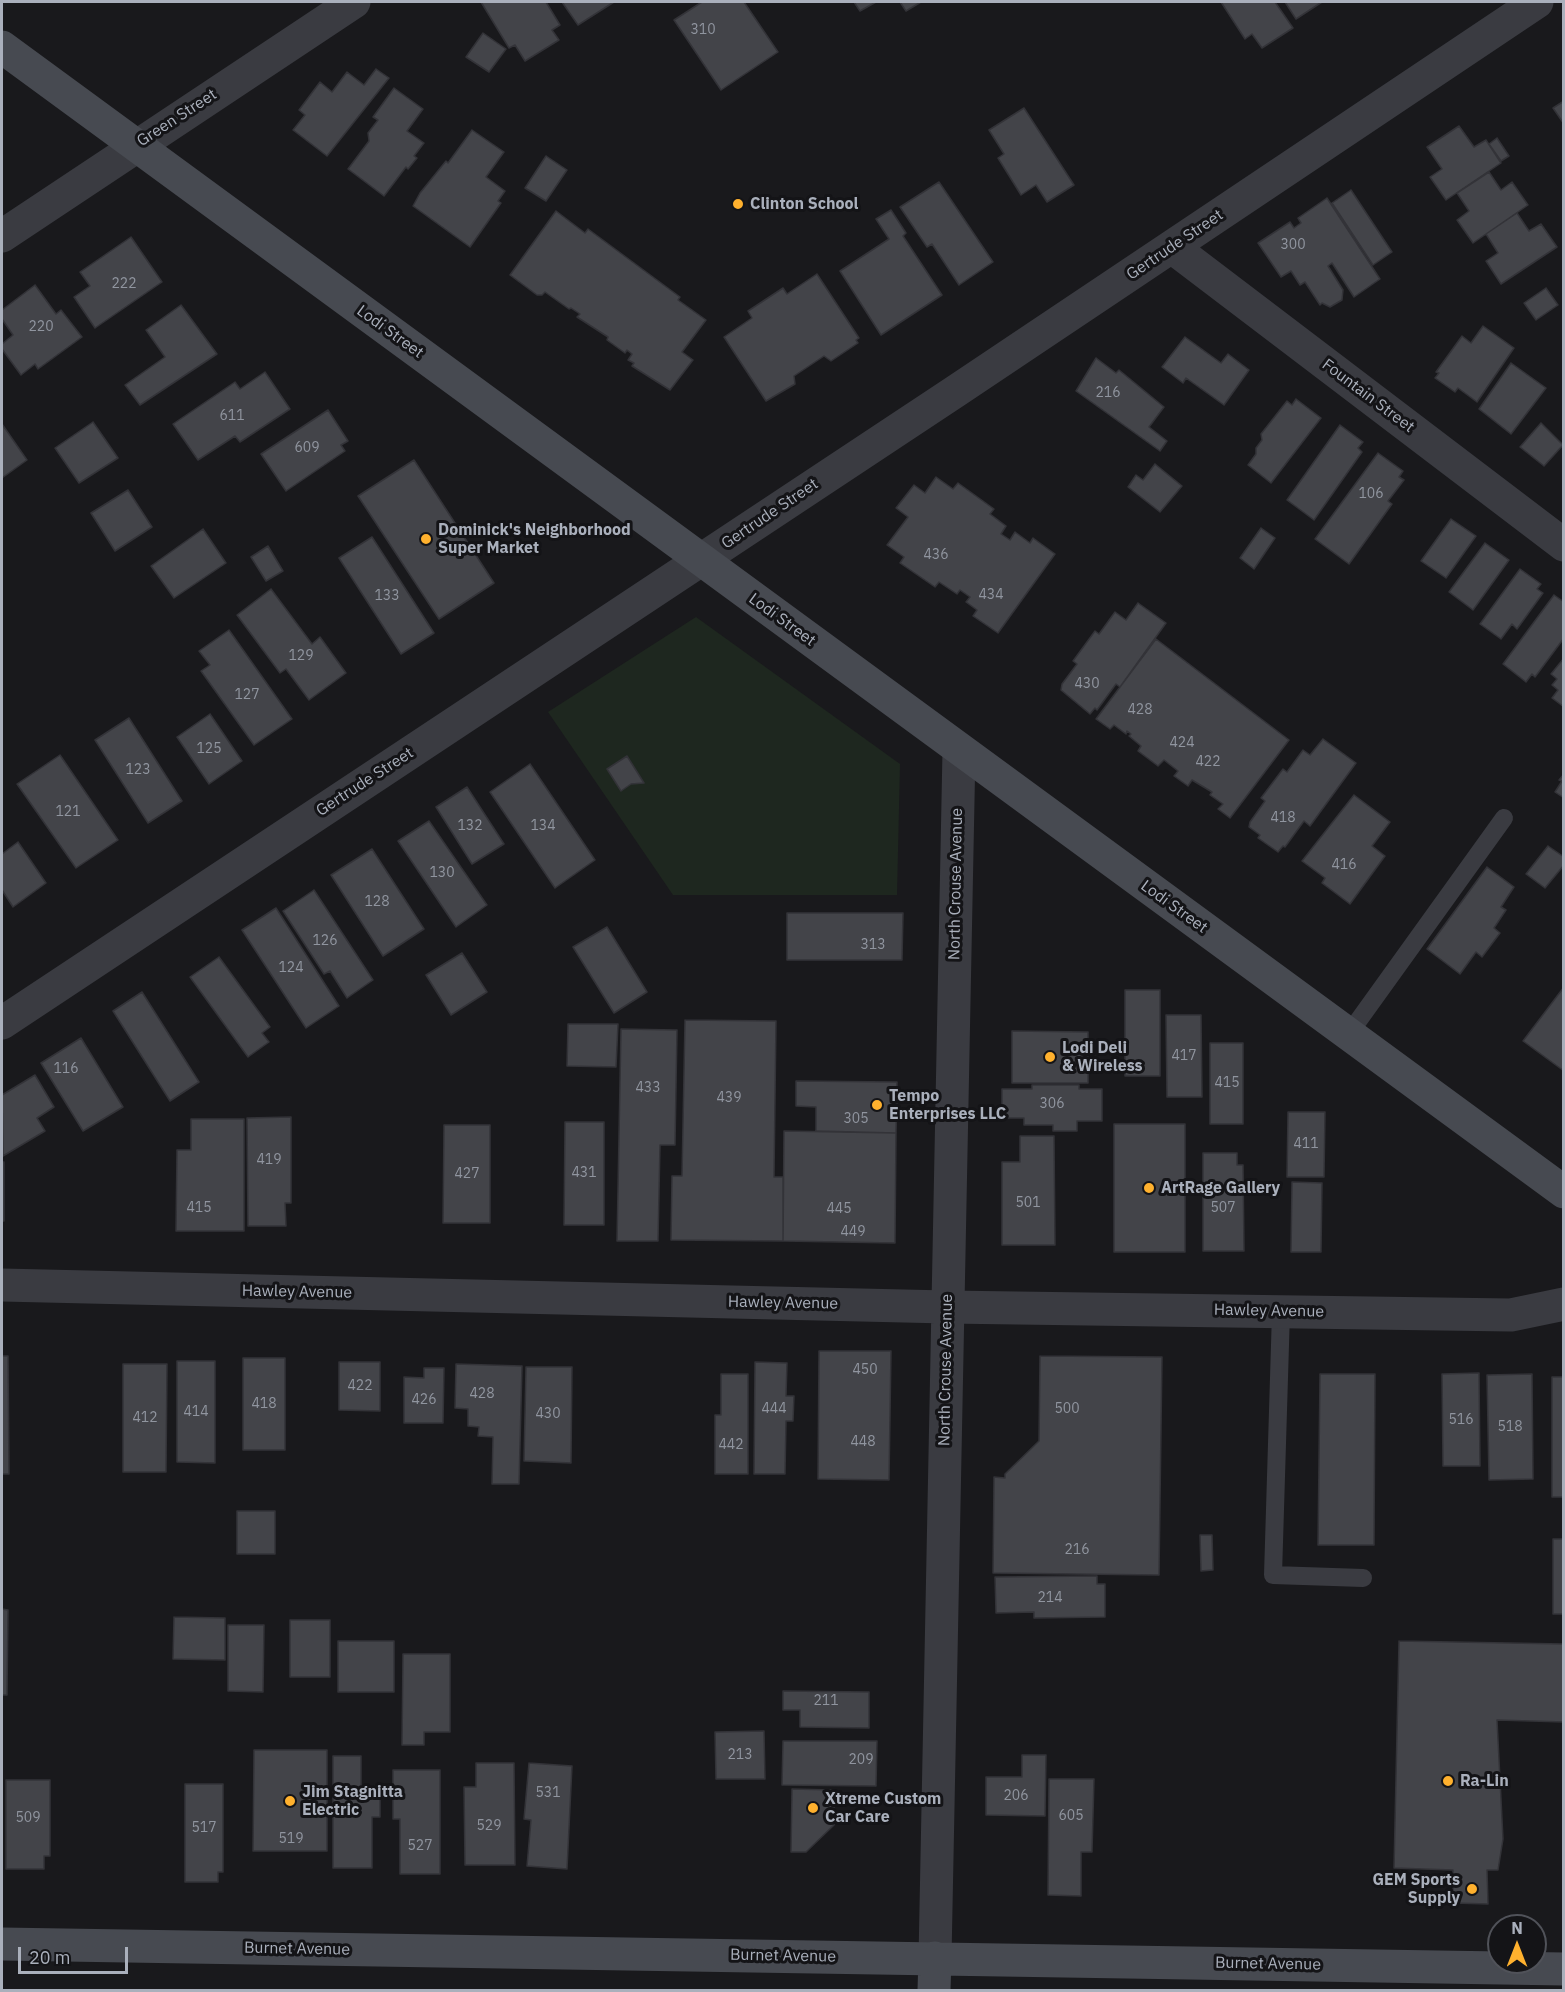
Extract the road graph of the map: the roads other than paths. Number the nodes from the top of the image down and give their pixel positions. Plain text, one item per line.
1 (354, 2) edge
2 (1537, 2) edge
3 (2, 47) edge
4 (136, 146) junction
5 (2, 236) edge
6 (1172, 247) junction
7 (1563, 545) edge
8 (701, 560) junction
9 (959, 750) junction
10 (1504, 818) dead end
11 (2, 1023) edge
12 (1348, 1035) junction
13 (1563, 1192) edge
14 (2, 1285) edge
15 (1563, 1304) edge
16 (947, 1307) junction
17 (1281, 1312) junction
18 (1363, 1578) dead end
19 (2, 1944) edge
20 (935, 1958) junction
21 (1563, 1969) edge
22 (934, 1990) edge

1 - 4 street, Green Street
2 - 6 street, Gertrude Street
3 - 4 street, Lodi Street
4 - 5 street, Green Street
4 - 8 street, Lodi Street
6 - 7 street, Fountain Street
6 - 8 street, Gertrude Street
8 - 9 street, Lodi Street
8 - 11 street, Gertrude Street
9 - 12 street, Lodi Street
9 - 16 street, North Crouse Avenue
10 - 12 lane
12 - 13 street, Lodi Street
14 - 16 street, Hawley Avenue
15 - 17 street, Hawley Avenue
16 - 17 street, Hawley Avenue
16 - 20 street, North Crouse Avenue
17 - 18 lane
19 - 20 street, Burnet Avenue
20 - 21 street, Burnet Avenue
20 - 22 street, North Crouse Avenue

